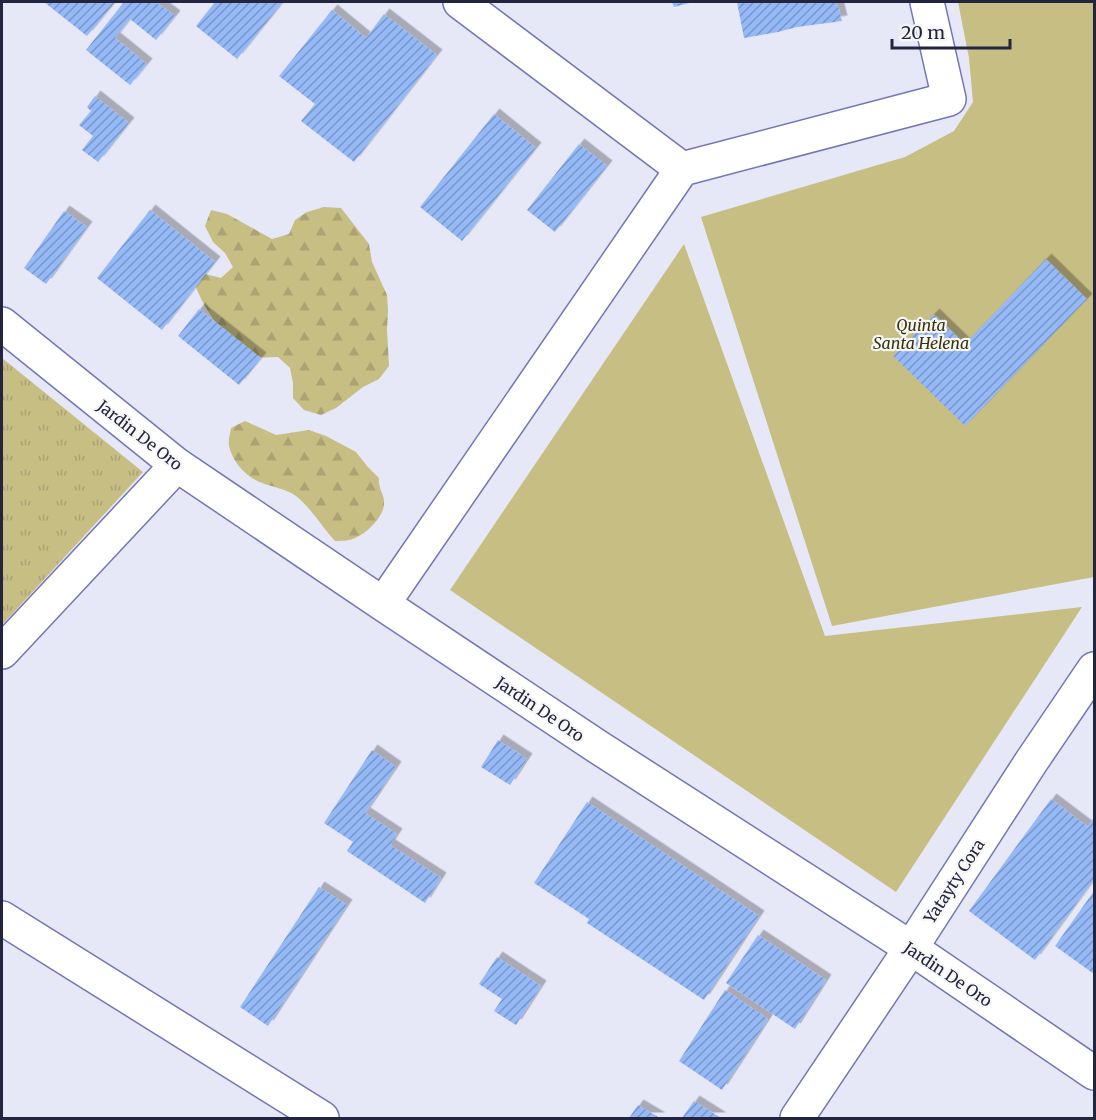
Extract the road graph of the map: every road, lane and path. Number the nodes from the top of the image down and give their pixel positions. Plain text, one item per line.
1 (460, 2) edge
2 (927, 2) edge
3 (682, 169) junction
4 (2, 324) edge
5 (177, 465) junction
6 (383, 604) junction
7 (2, 652) edge
8 (1095, 669) edge
9 (2, 918) edge
10 (911, 948) junction
11 (1095, 1073) edge
12 (322, 1119) edge
13 (797, 1119) edge

1 - 3 street
2 - 3 street
3 - 6 street
4 - 5 street, Jardin De Oro
5 - 6 street, Jardin De Oro
5 - 7 street
6 - 10 street, Jardin De Oro
8 - 10 street, Yatayty Cora
9 - 12 street
10 - 11 street, Jardin De Oro
10 - 13 street, Yatayty Cora

